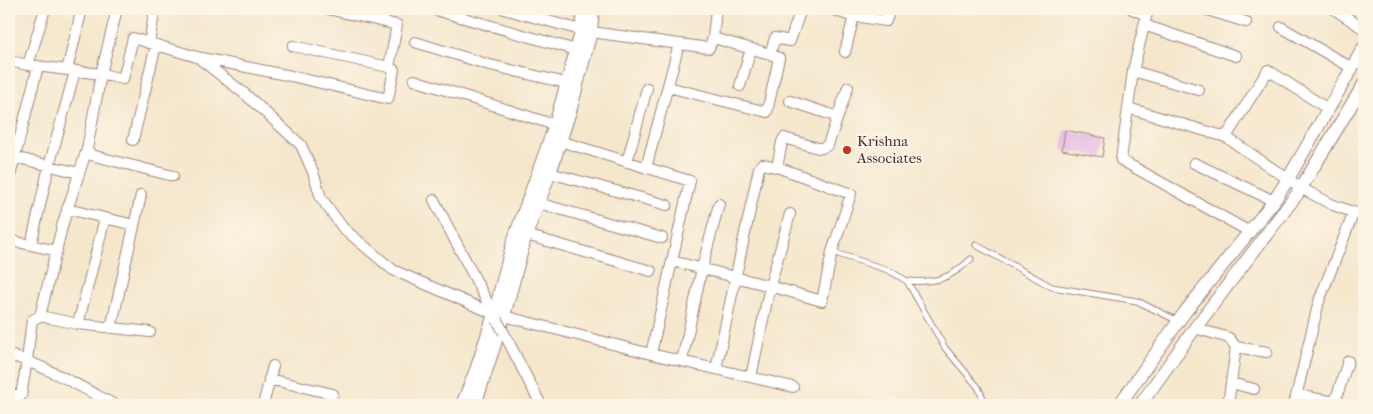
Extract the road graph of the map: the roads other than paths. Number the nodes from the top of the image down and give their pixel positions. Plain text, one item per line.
1 (44, 9) edge
2 (82, 9) edge
3 (117, 9) edge
4 (155, 9) edge
5 (328, 9) edge
6 (432, 9) edge
7 (504, 9) edge
8 (584, 9) edge
9 (593, 9) edge
10 (716, 9) edge
11 (801, 9) edge
12 (831, 9) edge
13 (890, 9) edge
14 (1132, 9) edge
15 (1204, 9) edge
16 (1334, 9) edge
17 (851, 13) edge
18 (1146, 16) edge
19 (1246, 22) dead end
20 (1281, 27) dead end
21 (1364, 29) edge
22 (586, 31) junction
23 (713, 38) junction
24 (415, 42) dead end
25 (152, 44) junction
26 (679, 44) junction
27 (293, 46) dead end
28 (1364, 47) edge
29 (752, 49) junction
30 (576, 50) junction
31 (845, 52) dead end
32 (770, 54) junction
33 (1236, 56) dead end
34 (197, 57) junction
35 (9, 61) edge
36 (33, 65) junction
37 (389, 68) junction
38 (1352, 68) junction
39 (71, 71) junction
40 (1133, 71) junction
41 (100, 74) junction
42 (414, 80) dead end
43 (566, 83) junction
44 (1364, 84) edge
45 (740, 86) dead end
46 (668, 87) junction
47 (848, 87) dead end
48 (648, 88) dead end
49 (1199, 90) dead end
50 (790, 101) dead end
51 (1128, 108) junction
52 (1328, 109) junction
53 (838, 117) junction
54 (555, 125) junction
55 (1226, 137) junction
56 (132, 140) dead end
57 (560, 141) junction
58 (87, 149) junction
59 (12, 157) edge
60 (627, 162) junction
61 (1194, 163) dead end
62 (49, 166) junction
63 (776, 167) junction
64 (646, 168) junction
65 (79, 173) junction
66 (550, 173) junction
67 (173, 176) dead end
68 (1288, 179) junction
69 (9, 180) edge
70 (1301, 188) junction
71 (141, 195) dead end
72 (434, 200) dead end
73 (1274, 201) junction
74 (538, 203) junction
75 (719, 204) dead end
76 (667, 205) dead end
77 (68, 209) junction
78 (1354, 212) junction
79 (790, 214) dead end
80 (1364, 216) edge
81 (105, 218) junction
82 (134, 225) junction
83 (1250, 232) junction
84 (526, 235) junction
85 (662, 238) dead end
86 (9, 240) edge
87 (31, 245) junction
88 (976, 245) dead end
89 (57, 251) junction
90 (832, 252) junction
91 (971, 259) dead end
92 (672, 261) junction
93 (702, 268) junction
94 (651, 271) dead end
95 (737, 278) junction
96 (907, 281) junction
97 (770, 286) junction
98 (40, 316) junction
99 (498, 317) junction
100 (1179, 322) junction
101 (78, 324) junction
102 (112, 328) junction
103 (1195, 328) junction
104 (150, 332) dead end
105 (1236, 347) junction
106 (1267, 352) dead end
107 (9, 354) edge
108 (651, 354) junction
109 (28, 360) junction
110 (682, 361) junction
111 (1348, 361) dead end
112 (273, 366) dead end
113 (716, 369) junction
114 (751, 377) junction
115 (270, 379) junction
116 (1231, 383) junction
117 (793, 387) dead end
118 (1254, 389) dead end
119 (9, 394) edge
120 (333, 394) dead end
121 (1296, 400) edge
122 (20, 401) edge
123 (116, 405) edge
124 (263, 405) edge
125 (462, 405) edge
126 (476, 405) edge
127 (541, 405) edge
128 (986, 405) edge
129 (1119, 405) edge
130 (1140, 405) edge
131 (1228, 405) edge

1 - 36 street
2 - 39 street
3 - 41 street
4 - 25 street
5 - 37 street
6 - 30 street
7 - 22 street
8 - 22 street
9 - 22 street
10 - 23 street
11 - 32 street
12 - 17 street
13 - 17 street
14 - 18 street
15 - 19 street
16 - 21 street
17 - 31 street
18 - 33 street
18 - 40 street
20 - 38 street
22 - 26 street
22 - 30 street
22 - 57 street
23 - 26 street
23 - 29 street
24 - 43 street
25 - 34 street
25 - 41 street
25 - 56 street
26 - 46 street
27 - 37 street
28 - 38 street
29 - 32 street
29 - 45 street
30 - 43 street
32 - 46 street
34 - 37 street
34 - 99 street
35 - 36 street
36 - 39 street
36 - 59 street
38 - 52 street
39 - 41 street
39 - 62 street
40 - 49 street
40 - 51 street
41 - 58 street
42 - 54 street
43 - 54 street
44 - 70 street
46 - 64 street
47 - 53 street
48 - 60 street
50 - 53 street
51 - 55 street
51 - 83 street
52 - 55 street
52 - 68 street
53 - 63 street
54 - 99 street
55 - 68 street
57 - 60 street
57 - 66 street
58 - 65 street
58 - 67 street
59 - 62 street
59 - 69 street
60 - 64 street
61 - 73 street
62 - 65 street
62 - 87 street
63 - 90 street
63 - 95 street
64 - 92 street
65 - 77 street
66 - 74 street
66 - 76 street
68 - 70 street
68 - 73 street
70 - 78 street
70 - 103 street
71 - 82 street
72 - 99 street
73 - 83 street
74 - 84 street
74 - 85 street
75 - 93 street
77 - 81 street
77 - 89 street
78 - 80 street
78 - 121 street
79 - 97 street
81 - 82 street
81 - 101 street
82 - 102 street
83 - 100 street
84 - 94 street
84 - 99 street
86 - 87 street
87 - 89 street
88 - 100 lane
89 - 98 street
90 - 96 lane
90 - 97 street
91 - 96 lane
92 - 93 street
92 - 108 street
93 - 95 street
93 - 110 street
95 - 97 street
95 - 113 street
96 - 128 lane
97 - 114 street
98 - 101 street
98 - 109 street
99 - 108 street
99 - 125 street
99 - 126 street
99 - 127 street, bridge
100 - 129 street
101 - 102 street
102 - 104 street
103 - 105 street
103 - 130 street
105 - 106 street
105 - 116 street
107 - 109 street
108 - 110 street
109 - 122 street
109 - 123 street
110 - 113 street
111 - 121 street
112 - 115 street
113 - 114 street
114 - 117 street
115 - 120 street
115 - 124 street
116 - 118 street
116 - 131 street
119 - 122 street

